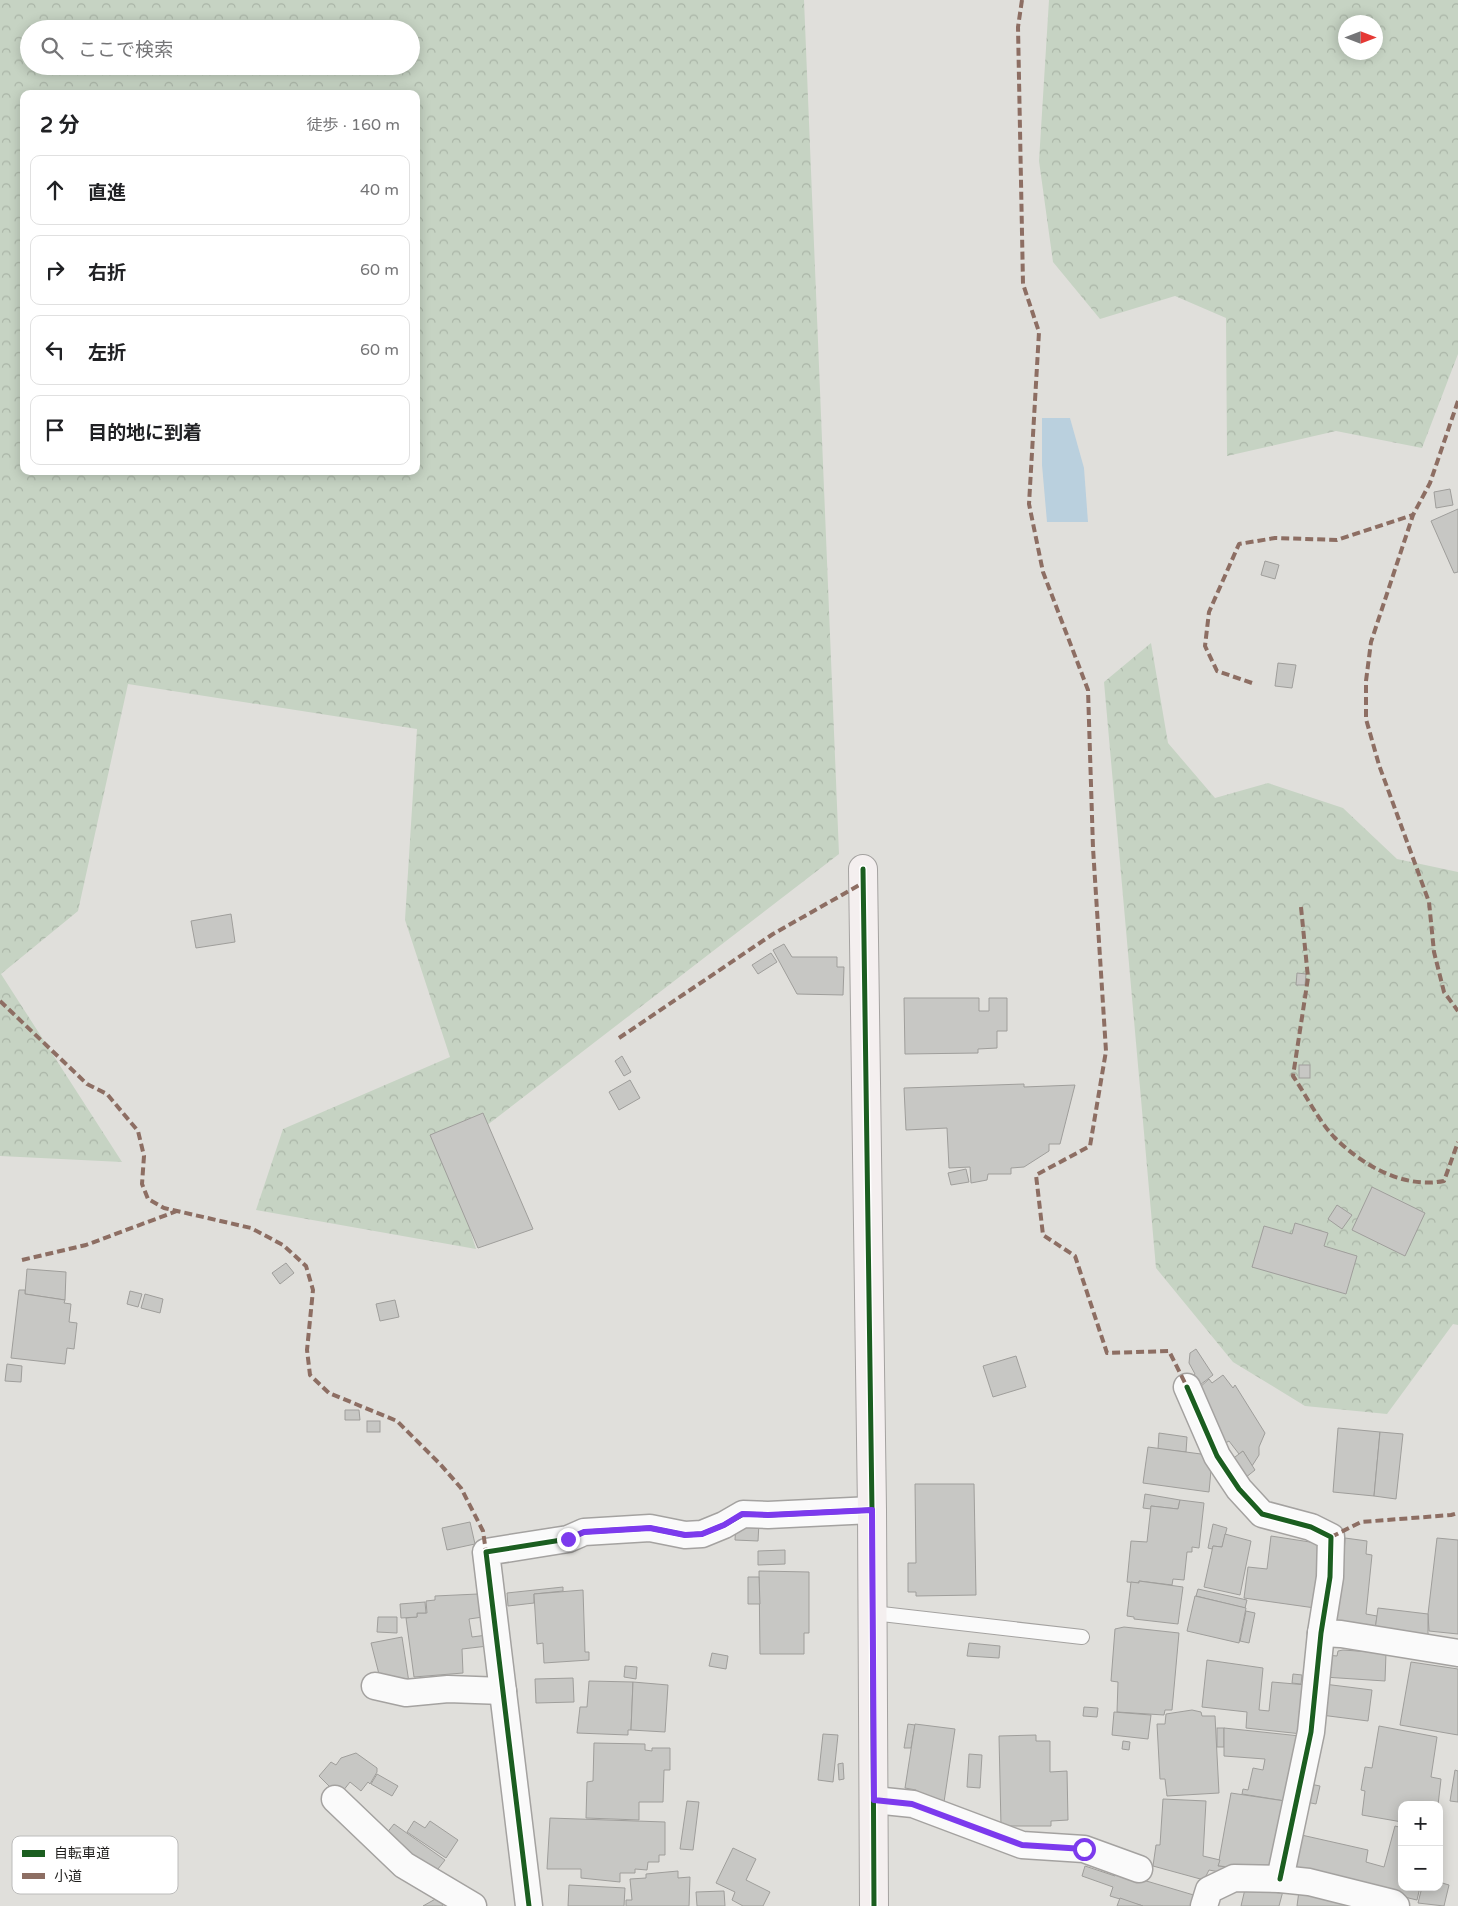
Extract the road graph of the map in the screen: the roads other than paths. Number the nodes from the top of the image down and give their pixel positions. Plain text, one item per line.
1 (863, 869) dead end
2 (1187, 1387) dead end
3 (872, 1510) junction
4 (873, 1614) junction
5 (1321, 1633) junction
6 (1082, 1637) dead end
7 (1458, 1652) edge
8 (375, 1686) dead end
9 (504, 1691) junction
10 (335, 1799) dead end
11 (874, 1800) junction
12 (1138, 1870) dead end
13 (1280, 1879) junction
14 (473, 1906) edge
15 (528, 1906) edge
16 (874, 1906) edge
17 (1204, 1906) edge
18 (1396, 1906) edge

1 - 3 street
2 - 5 street
3 - 4 street
3 - 9 street
4 - 6 lane
4 - 11 street
5 - 7 street
5 - 13 street
8 - 9 street
9 - 15 street
10 - 14 street
11 - 12 street
11 - 16 street
13 - 17 street
13 - 18 street

